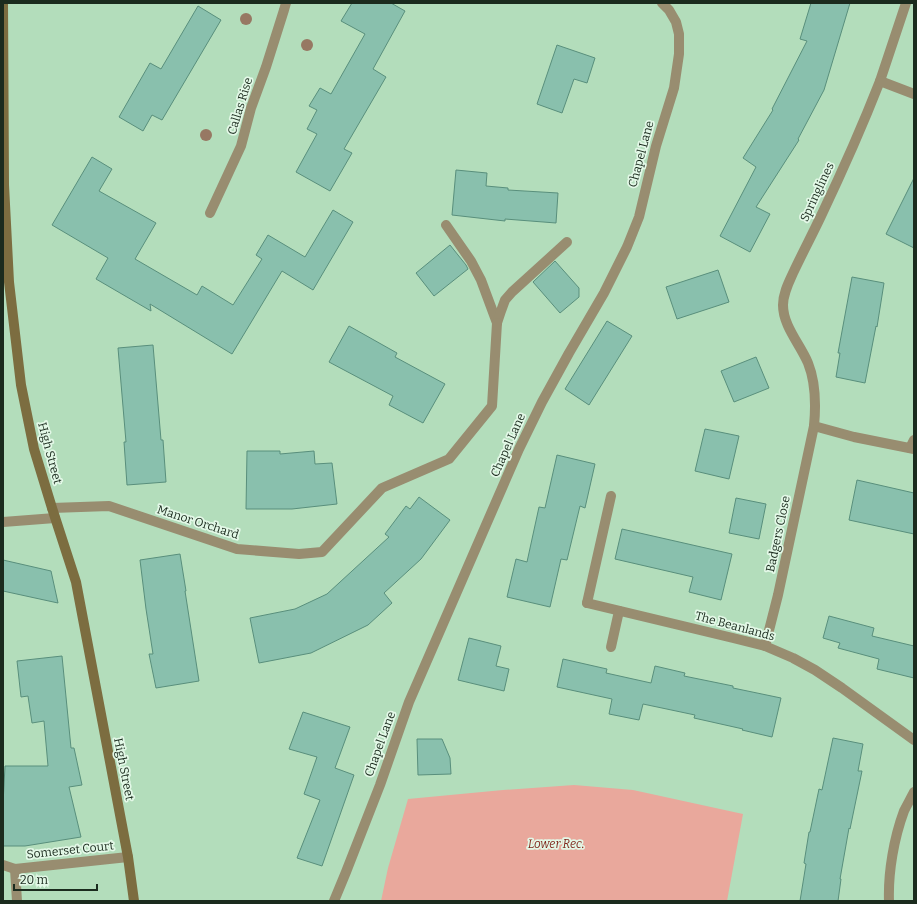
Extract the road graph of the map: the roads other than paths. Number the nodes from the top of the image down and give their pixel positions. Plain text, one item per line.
1 (3, 3) edge
2 (286, 3) edge
3 (662, 3) edge
4 (906, 3) edge
5 (880, 81) junction
6 (914, 94) edge
7 (210, 213) dead end
8 (446, 226) dead end
9 (567, 242) dead end
10 (785, 316) joint
11 (497, 323) junction
12 (814, 426) junction
13 (913, 446) edge
14 (611, 496) dead end
15 (52, 508) junction
16 (55, 518) junction
17 (3, 522) edge
18 (619, 611) junction
19 (765, 646) junction
20 (611, 647) dead end
21 (914, 740) edge
22 (914, 792) edge
23 (128, 857) junction
24 (3, 865) edge
25 (15, 869) junction
26 (17, 901) edge
27 (134, 901) edge
28 (334, 901) edge
29 (889, 901) edge

1 - 15 street, High Street
2 - 7 street, Callas Rise
3 - 28 street, Chapel Lane
4 - 5 street, Springlines
5 - 6 street
5 - 10 street, Springlines
8 - 11 street
9 - 11 street
10 - 12 street, Badgers Close
11 - 15 street, Manor Orchard
12 - 13 street
12 - 19 street, Badgers Close
14 - 18 street, The Beanlands
15 - 16 street, High Street
16 - 17 street
16 - 23 street, High Street
18 - 19 street, The Beanlands
18 - 20 street
19 - 21 street, The Beanlands
22 - 29 street
23 - 25 street, Somerset Court
23 - 27 street, High Street
24 - 25 street, Somerset Court
25 - 26 street, Somerset Court

